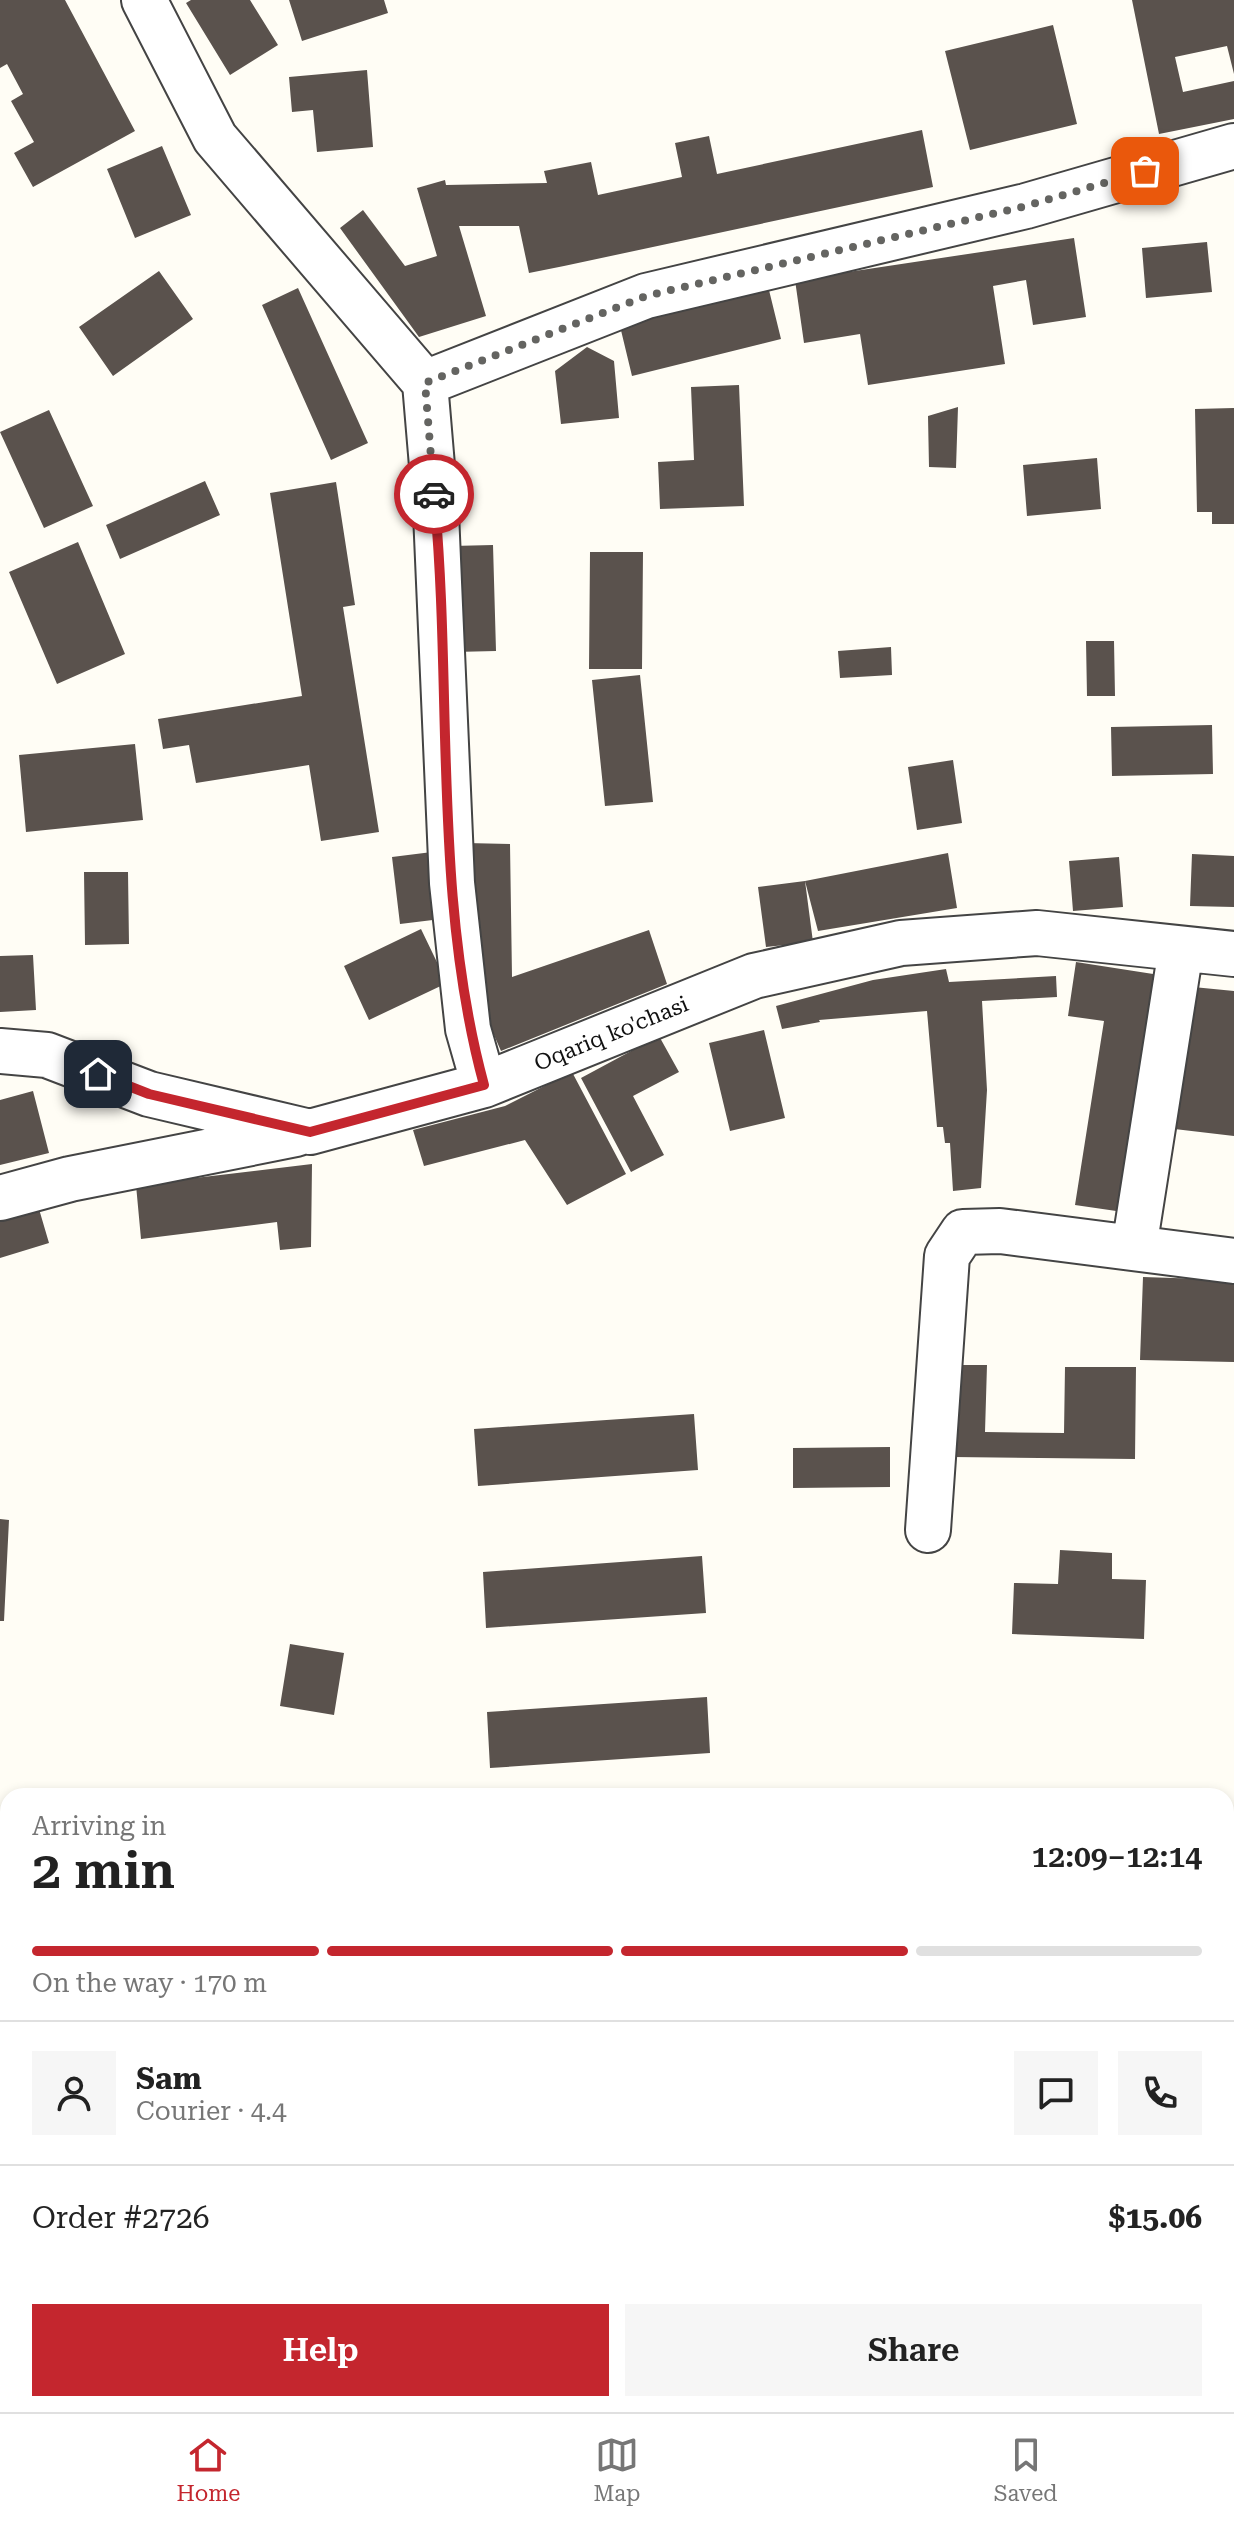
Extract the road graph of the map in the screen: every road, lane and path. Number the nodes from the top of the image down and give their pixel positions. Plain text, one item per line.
1 (144, 0) edge
2 (1234, 146) edge
3 (425, 383) junction
4 (1181, 949) junction
5 (1234, 954) edge
6 (0, 1051) edge
7 (484, 1085) junction
8 (310, 1132) junction
9 (0, 1198) edge
10 (1134, 1248) junction
11 (1234, 1261) edge
12 (928, 1530) dead end

1 - 3 street
2 - 3 street
3 - 7 street
4 - 5 street, Oqariq ko'chasi
4 - 7 street, Oqariq ko'chasi
4 - 10 street
6 - 8 street, Oqariq ko'chasi
7 - 8 street, Oqariq ko'chasi
8 - 9 street
10 - 11 street
10 - 12 street

